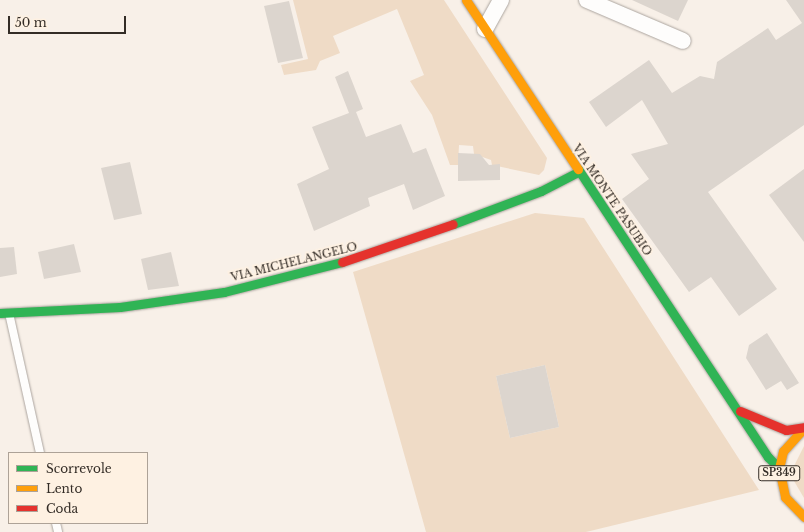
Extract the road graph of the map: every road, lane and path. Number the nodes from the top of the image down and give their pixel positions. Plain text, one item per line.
1 (466, 0) edge
2 (500, 0) edge
3 (587, 0) edge
4 (485, 28) junction
5 (683, 41) dead end
6 (578, 172) junction
7 (4, 313) edge
8 (740, 411) junction
9 (804, 428) edge
10 (40, 452) edge
11 (779, 468) junction
12 (804, 517) edge

1 - 4 main road, VIA MONTE PASUBIO
2 - 4 street
3 - 5 street
4 - 6 main road, VIA MONTE PASUBIO
6 - 7 main road, VIA MICHELANGELO
6 - 8 main road, VIA MONTE PASUBIO
7 - 10 lane
8 - 9 main road
8 - 11 main road, VIA MONTE PASUBIO
9 - 11 main road, SP349
11 - 12 main road, SP349

